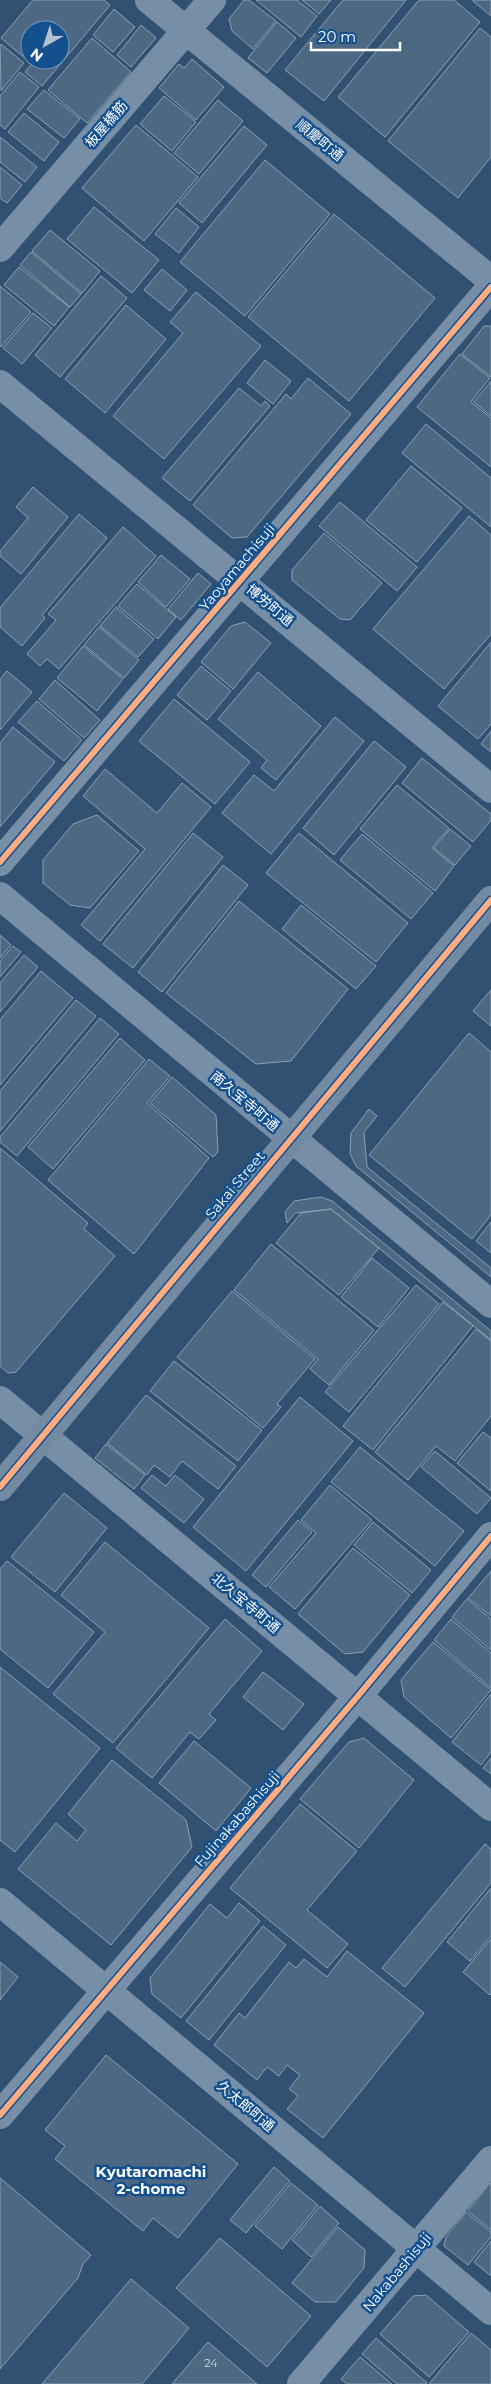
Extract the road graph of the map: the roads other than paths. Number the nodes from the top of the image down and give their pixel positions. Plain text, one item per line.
1 (149, 0) edge
2 (212, 0) edge
3 (186, 31) junction
4 (0, 248) edge
5 (491, 280) edge
6 (491, 287) edge
7 (0, 384) edge
8 (241, 581) junction
9 (491, 789) edge
10 (0, 862) edge
11 (0, 896) edge
12 (491, 900) edge
13 (290, 1138) junction
14 (491, 1304) edge
15 (0, 1400) edge
16 (43, 1436) junction
17 (0, 1487) edge
18 (491, 1536) edge
19 (358, 1696) junction
20 (491, 1807) edge
21 (0, 1902) edge
22 (107, 1990) junction
23 (0, 2115) edge
24 (491, 2160) edge
25 (417, 2249) junction
26 (491, 2311) edge
27 (301, 2384) edge

1 - 3 street, 順慶町通
2 - 3 street, 板屋橋筋
3 - 4 street, 板屋橋筋
3 - 5 street, 順慶町通
6 - 8 street, Yaoyamachisuji
7 - 8 street, 博労町通
8 - 9 street, 博労町通
8 - 10 street, Yaoyamachisuji
11 - 13 street, 南久宝寺町通
12 - 13 main road, Sakai Street
13 - 14 street, 南久宝寺町通
13 - 16 main road, Sakai Street
15 - 16 street, 北久宝寺町通
16 - 17 main road, Sakai Street
16 - 19 street, 北久宝寺町通
18 - 19 street, Fujinakabashisuji
19 - 20 street, 北久宝寺町通
19 - 22 street, Fujinakabashisuji
21 - 22 street, 久太郎町通
22 - 23 street, Fujinakabashisuji
22 - 25 street, 久太郎町通
24 - 25 street, Nakabashisuji
25 - 26 street, 久太郎町通
25 - 27 street, Nakabashisuji

